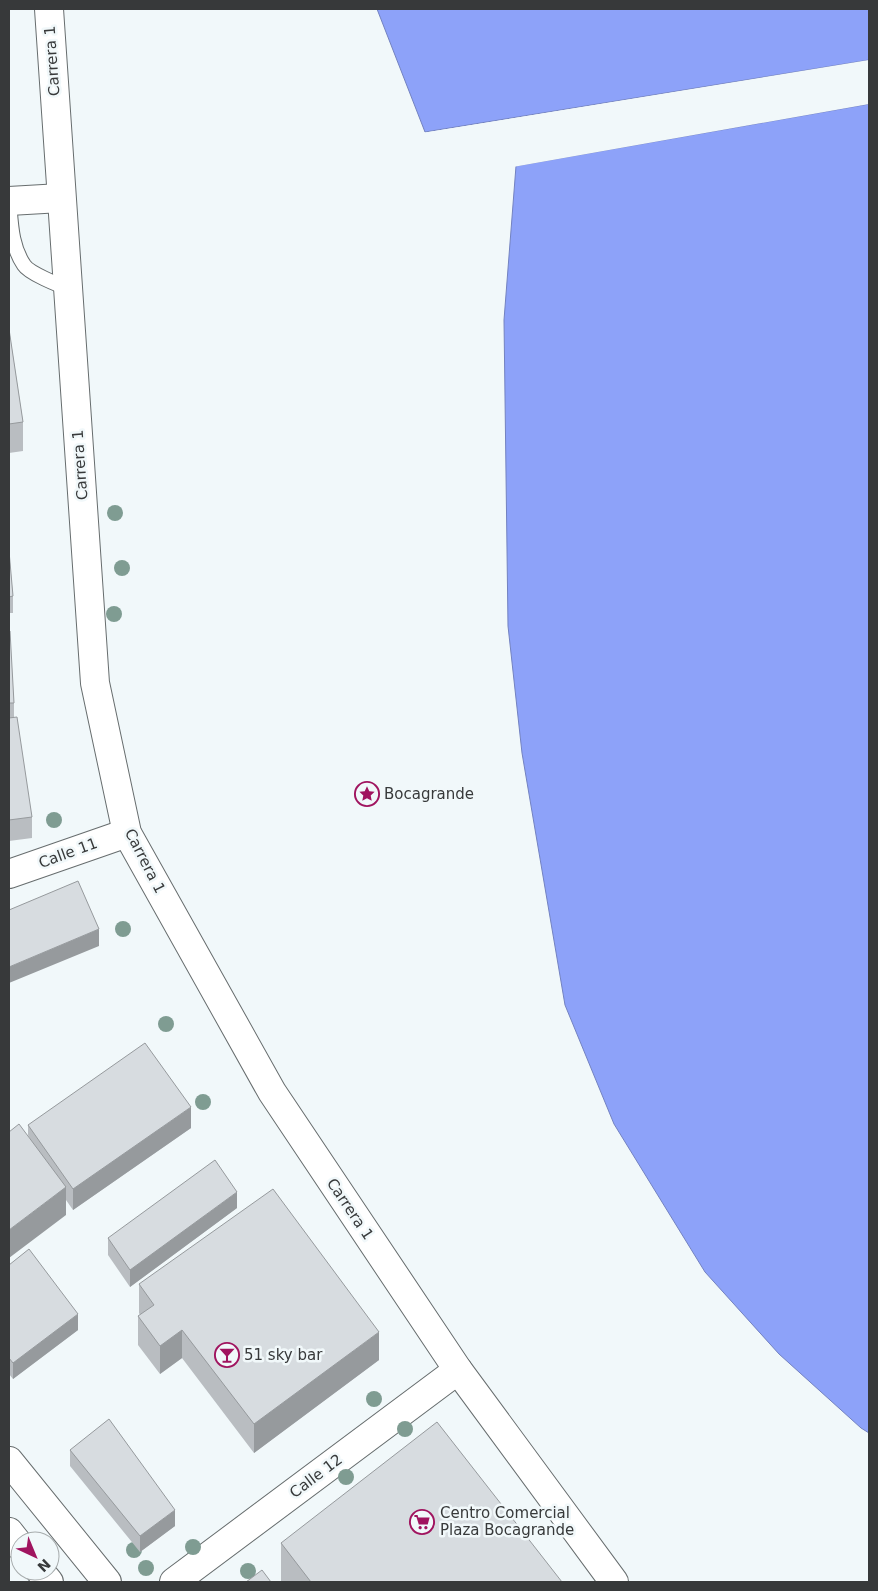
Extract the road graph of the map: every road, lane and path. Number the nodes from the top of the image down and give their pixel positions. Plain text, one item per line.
1 (49, 9) edge
2 (61, 198) junction
3 (9, 201) edge
4 (68, 288) junction
5 (127, 833) junction
6 (9, 874) edge
7 (458, 1370) junction
8 (9, 1460) edge
9 (107, 1582) edge
10 (174, 1582) edge
11 (614, 1582) edge

1 - 2 street, Carrera 1
2 - 3 street
2 - 4 street, Carrera 1
3 - 4 lane
4 - 5 street, Carrera 1
5 - 6 street, Calle 11
5 - 7 street, Carrera 1
7 - 10 street, Calle 12
7 - 11 street, Carrera 1
8 - 9 street

